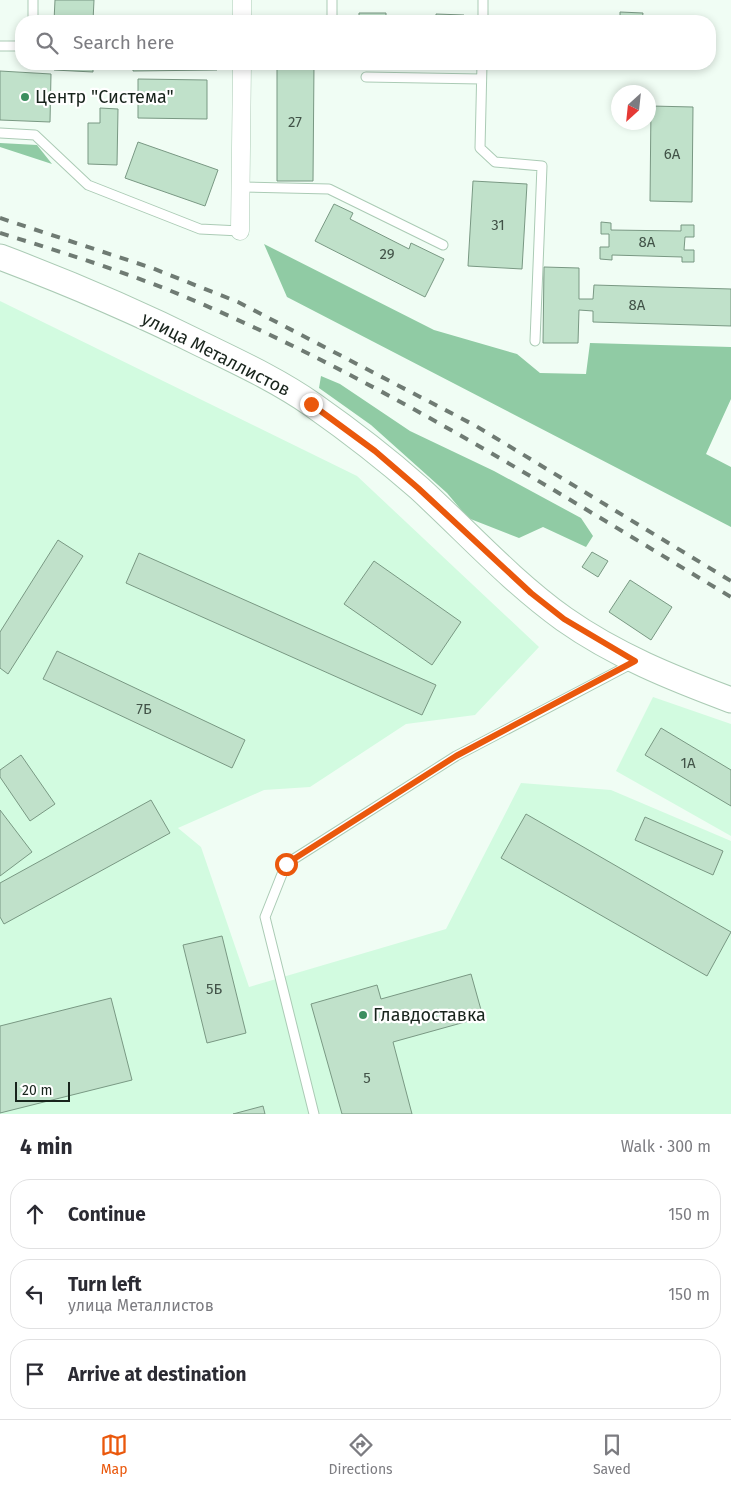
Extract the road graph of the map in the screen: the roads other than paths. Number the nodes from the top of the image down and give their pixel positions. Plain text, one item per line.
1 (33, 0) edge
2 (242, 0) edge
3 (332, 0) edge
4 (483, 0) edge
5 (33, 15) edge
6 (242, 15) edge
7 (332, 15) edge
8 (482, 15) edge
9 (0, 46) edge
10 (15, 46) edge
11 (242, 70) edge
12 (482, 70) edge
13 (366, 77) dead end
14 (481, 79) junction
15 (0, 133) edge
16 (240, 187) junction
17 (240, 231) joint
18 (443, 245) dead end
19 (0, 257) edge
20 (535, 341) dead end
21 (635, 661) junction
22 (731, 700) edge
23 (314, 1114) edge

1 - 5 lane
2 - 6 street
3 - 7 lane
4 - 8 lane
9 - 10 lane
11 - 16 street
12 - 14 lane
13 - 14 lane
14 - 20 lane
15 - 17 lane
16 - 17 street
16 - 18 lane
19 - 21 main road, улица Металлистов
21 - 22 main road, улица Металлистов
21 - 23 lane

